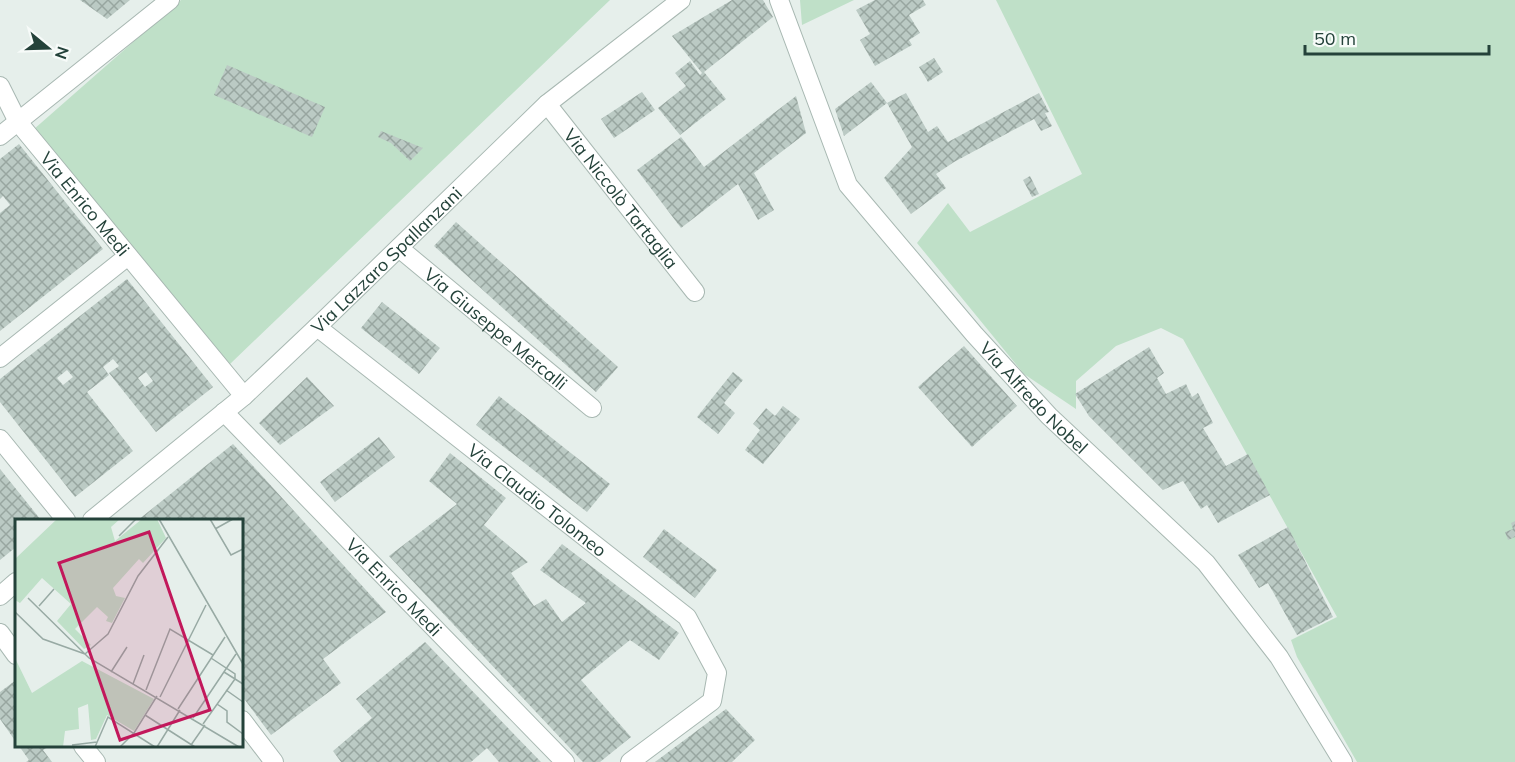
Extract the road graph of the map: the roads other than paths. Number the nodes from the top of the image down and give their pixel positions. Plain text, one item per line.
1 (170, 0) edge
2 (681, 0) edge
3 (779, 0) edge
4 (0, 86) edge
5 (547, 104) junction
6 (18, 122) junction
7 (0, 136) edge
8 (399, 248) junction
9 (128, 256) junction
10 (695, 292) dead end
11 (317, 327) junction
12 (0, 358) edge
13 (244, 396) junction
14 (592, 408) dead end
15 (224, 412) junction
16 (0, 439) edge
17 (65, 519) edge
18 (93, 519) edge
19 (15, 583) edge
20 (0, 596) edge
21 (0, 633) edge
22 (15, 655) edge
23 (243, 721) edge
24 (84, 747) edge
25 (96, 762) edge
26 (274, 762) edge
27 (565, 762) edge
28 (630, 762) edge
29 (1343, 762) edge

1 - 6 street
2 - 5 street, Via Lazzaro Spallanzani
3 - 29 street, Via Alfredo Nobel
4 - 6 street, Via Enrico Medi
5 - 8 street, Via Lazzaro Spallanzani
5 - 10 street, Via Niccolò Tartaglia
6 - 7 street
6 - 9 street, Via Enrico Medi
8 - 11 street, Via Lazzaro Spallanzani
8 - 14 street, Via Giuseppe Mercalli
9 - 12 street
9 - 13 street, Via Enrico Medi
11 - 13 street, Via Lazzaro Spallanzani
11 - 28 street, Via Claudio Tolomeo
13 - 15 street, Via Lazzaro Spallanzani
15 - 18 street, Via Lazzaro Spallanzani
15 - 27 street, Via Enrico Medi
16 - 17 street
19 - 20 street
21 - 22 street
23 - 26 street
24 - 25 street

